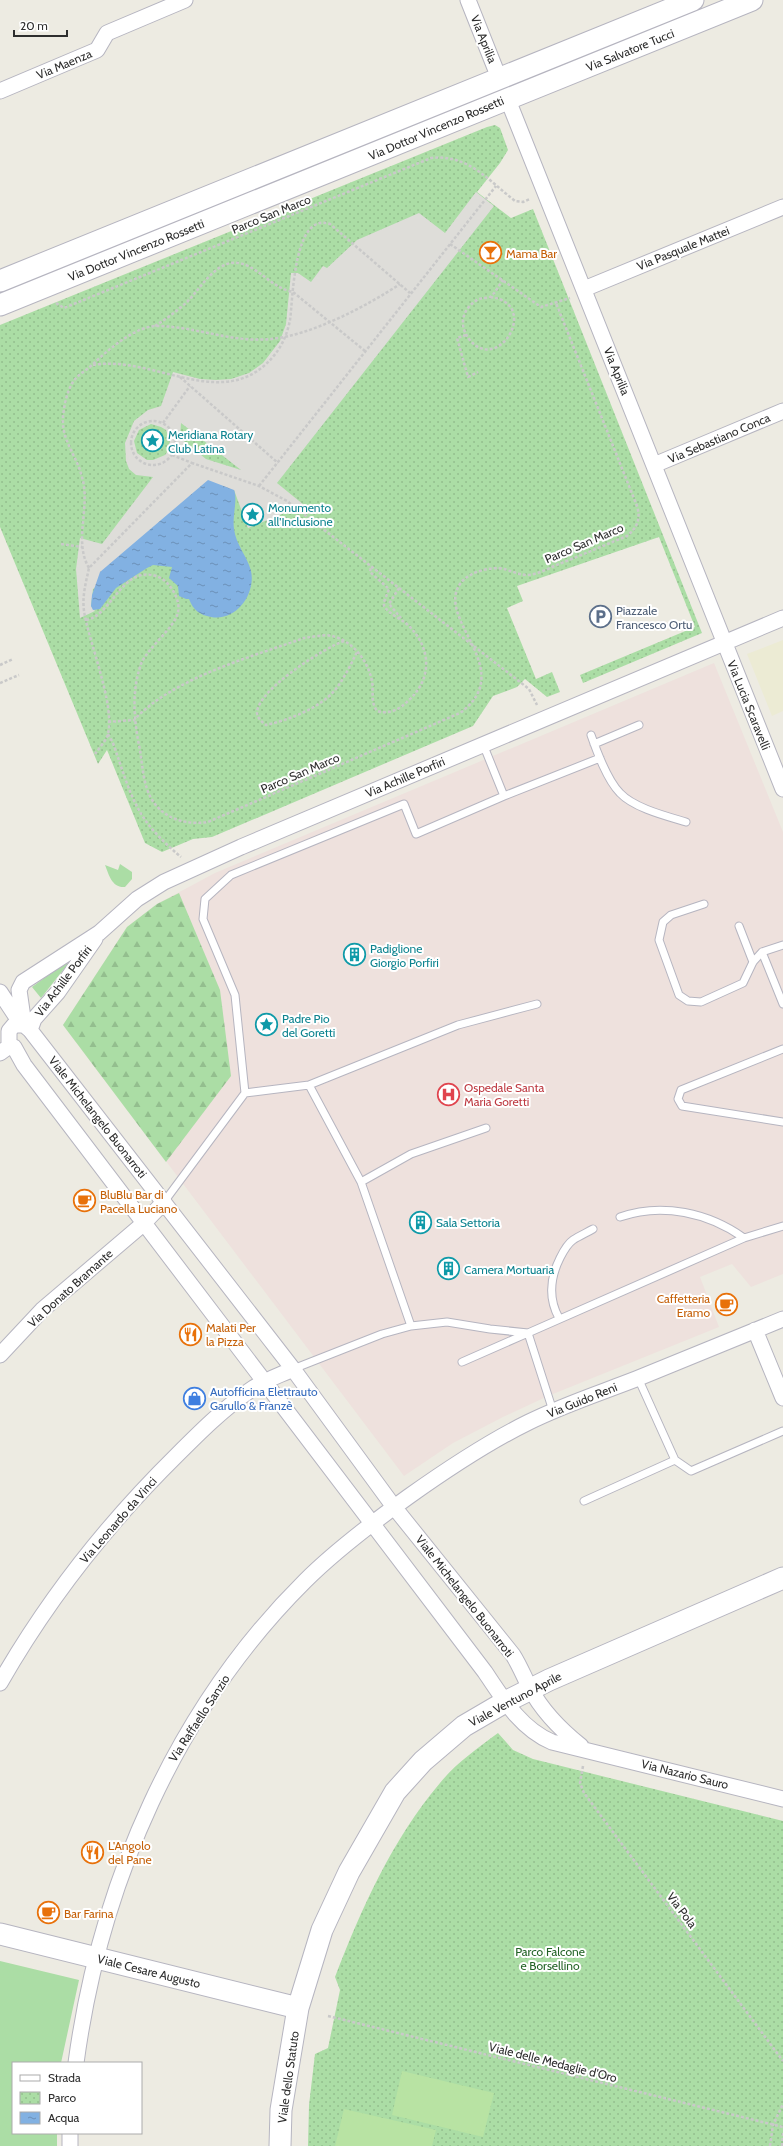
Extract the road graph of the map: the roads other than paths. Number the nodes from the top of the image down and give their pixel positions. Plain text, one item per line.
1 (185, 0) edge
2 (468, 0) edge
3 (693, 0) edge
4 (752, 0) edge
5 (499, 78) junction
6 (0, 91) edge
7 (508, 100) junction
8 (783, 207) edge
9 (0, 282) edge
10 (578, 293) junction
11 (0, 305) edge
12 (783, 411) edge
13 (654, 465) junction
14 (783, 618) edge
15 (724, 644) junction
16 (639, 725) dead end
17 (591, 735) dead end
18 (483, 744) junction
19 (594, 744) junction
20 (600, 758) junction
21 (783, 789) edge
22 (504, 796) junction
23 (686, 822) dead end
24 (704, 904) dead end
25 (739, 926) dead end
26 (99, 933) junction
27 (783, 945) edge
28 (762, 952) junction
29 (752, 962) junction
30 (0, 992) edge
31 (537, 1004) dead end
32 (783, 1004) edge
33 (26, 1028) junction
34 (7, 1043) edge
35 (783, 1049) edge
36 (309, 1085) junction
37 (245, 1093) junction
38 (783, 1122) edge
39 (486, 1128) dead end
40 (362, 1182) junction
41 (164, 1202) junction
42 (620, 1217) dead end
43 (144, 1224) junction
44 (783, 1226) edge
45 (592, 1230) dead end
46 (744, 1238) junction
47 (559, 1318) junction
48 (783, 1319) edge
49 (411, 1326) junction
50 (755, 1330) junction
51 (528, 1333) junction
52 (0, 1356) edge
53 (462, 1362) dead end
54 (293, 1369) junction
55 (638, 1378) junction
56 (264, 1382) junction
57 (783, 1398) edge
58 (553, 1411) junction
59 (783, 1431) edge
60 (675, 1460) junction
61 (584, 1501) dead end
62 (394, 1507) junction
63 (372, 1524) junction
64 (783, 1578) edge
65 (0, 1683) edge
66 (530, 1689) junction
67 (505, 1702) junction
68 (586, 1750) junction
69 (783, 1799) edge
70 (0, 1934) edge
71 (97, 1958) junction
72 (298, 2008) junction
73 (76, 2062) edge
74 (70, 2134) edge
75 (70, 2146) edge
76 (280, 2146) edge

1 - 6 street, Via Maenza
2 - 5 street, Via Aprilia
3 - 5 street, Via Salvatore Tucci
4 - 7 street, Via Salvatore Tucci
5 - 7 street, Via Dottor Vincenzo Rossetti
5 - 9 street, Via Dottor Vincenzo Rossetti
7 - 10 street, Via Aprilia
7 - 11 street, Via Dottor Vincenzo Rossetti
8 - 10 street, Via Pasquale Mattei
10 - 13 street, Via Aprilia
12 - 13 street, Via Sebastiano Conca
13 - 15 street, Via Aprilia
14 - 15 street, Via Achille Porfiri
15 - 18 street, Via Achille Porfiri
15 - 21 street, Via Lucia Scaravelli
16 - 19 lane
17 - 19 lane
18 - 22 lane
18 - 26 street, Via Achille Porfiri
19 - 20 lane
20 - 22 lane
20 - 23 lane
22 - 37 lane
24 - 29 lane
25 - 29 lane
26 - 33 street, Via Achille Porfiri
26 - 33 street, Via Achille Porfiri
27 - 28 lane
28 - 29 lane
28 - 32 lane
30 - 33 street, Viale Michelangelo Buonarroti
31 - 36 lane
33 - 34 street
33 - 34 street
33 - 41 street, Viale Michelangelo Buonarroti
34 - 43 street
35 - 38 lane
36 - 37 lane
36 - 40 lane
37 - 41 lane
39 - 40 lane
40 - 49 lane
41 - 43 street
41 - 54 street, Viale Michelangelo Buonarroti
42 - 46 lane
43 - 52 street, Via Donato Bramante
43 - 56 street
44 - 46 lane
45 - 47 lane
46 - 47 lane
47 - 51 lane
48 - 50 street, Via Guido Reni
49 - 51 lane
49 - 54 lane
50 - 55 street, Via Guido Reni
50 - 57 street
51 - 53 lane
51 - 58 lane
54 - 56 street
54 - 62 street, Viale Michelangelo Buonarroti
55 - 58 street, Via Guido Reni
55 - 60 lane
56 - 63 street
56 - 65 street, Via Leonardo da Vinci
58 - 62 street, Via Guido Reni
59 - 60 lane
60 - 61 lane
62 - 63 street
62 - 66 street, Viale Michelangelo Buonarroti
63 - 67 street
63 - 71 street, Via Raffaello Sanzio
64 - 66 street, Viale Ventuno Aprile
66 - 67 street, Viale Ventuno Aprile
66 - 68 street, Via Nazario Sauro
67 - 68 street, Via Nazario Sauro
67 - 72 street, Viale Ventuno Aprile
68 - 69 street, Via Nazario Sauro
70 - 71 street, Viale Cesare Augusto
71 - 72 street, Viale Cesare Augusto
71 - 73 street, Via Raffaello Sanzio
72 - 76 street, Viale dello Statuto
74 - 75 street

